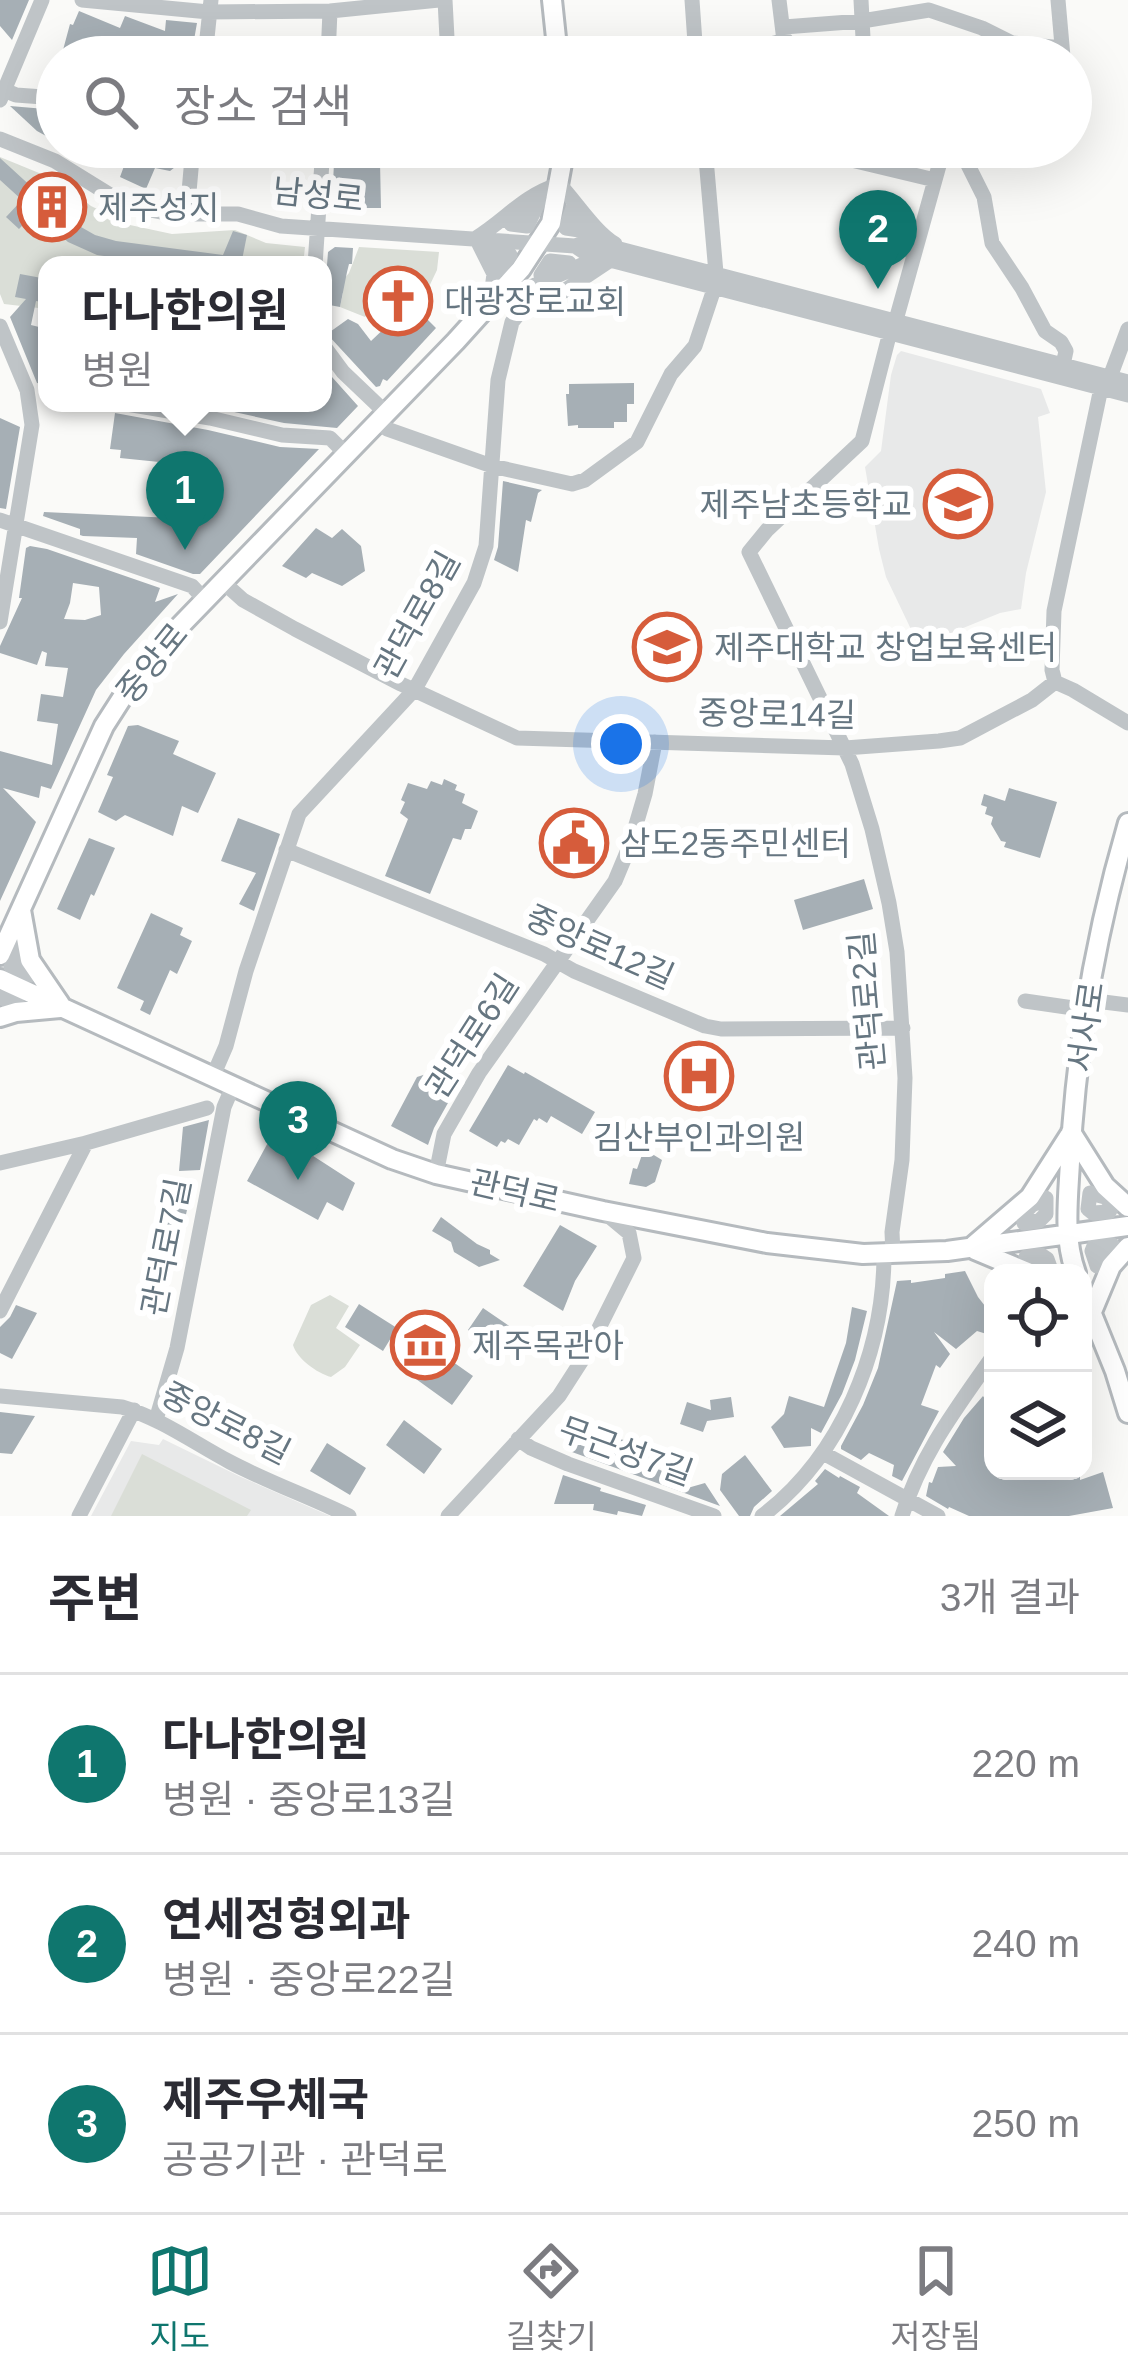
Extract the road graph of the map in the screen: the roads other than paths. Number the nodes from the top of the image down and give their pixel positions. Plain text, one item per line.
1 (42, 0) edge
2 (82, 0) edge
3 (442, 0) edge
4 (552, 0) edge
5 (692, 0) edge
6 (779, 0) edge
7 (861, 0) edge
8 (1058, 0) edge
9 (210, 6) edge
10 (892, 7) edge
11 (330, 10) junction
12 (862, 20) junction
13 (207, 36) edge
14 (329, 36) edge
15 (446, 36) edge
16 (556, 36) edge
17 (695, 36) edge
18 (785, 36) edge
19 (804, 36) edge
20 (863, 36) edge
21 (998, 36) edge
22 (1061, 36) edge
23 (2, 95) edge
24 (36, 96) edge
25 (0, 139) edge
26 (36, 153) edge
27 (66, 168) edge
28 (192, 168) edge
29 (322, 168) edge
30 (562, 168) edge
31 (707, 168) edge
32 (885, 168) edge
33 (938, 168) edge
34 (968, 168) edge
35 (935, 180) junction
36 (559, 184) junction
37 (187, 214) junction
38 (318, 228) junction
39 (476, 238) junction
40 (539, 242) junction
41 (575, 246) junction
42 (613, 255) junction
43 (316, 256) edge
44 (715, 279) junction
45 (490, 304) junction
46 (0, 326) edge
47 (893, 326) junction
48 (1128, 329) edge
49 (332, 357) edge
50 (1063, 364) junction
51 (1128, 382) edge
52 (1105, 383) junction
53 (27, 390) junction
54 (38, 391) edge
55 (1128, 395) edge
56 (174, 412) edge
57 (382, 417) junction
58 (346, 454) junction
59 (492, 466) junction
60 (8, 523) edge
61 (223, 582) junction
62 (206, 600) junction
63 (0, 622) edge
64 (1055, 682) junction
65 (415, 689) junction
66 (1128, 722) edge
67 (655, 742) junction
68 (845, 748) junction
69 (1128, 823) edge
70 (286, 850) junction
71 (20, 910) junction
72 (0, 923) edge
73 (0, 955) edge
74 (557, 961) junction
75 (0, 979) edge
76 (0, 997) edge
77 (1025, 1001) dead end
78 (1087, 1005) junction
79 (1128, 1005) edge
80 (62, 1008) junction
81 (0, 1014) edge
82 (903, 1028) junction
83 (213, 1076) junction
84 (233, 1086) junction
85 (207, 1108) dead end
86 (1071, 1132) junction
87 (86, 1143) junction
88 (0, 1163) edge
89 (436, 1174) junction
90 (1118, 1209) edge
91 (603, 1211) junction
92 (1128, 1226) edge
93 (1067, 1234) junction
94 (1128, 1247) edge
95 (970, 1248) junction
96 (889, 1254) junction
97 (1015, 1264) edge
98 (1074, 1264) edge
99 (1092, 1302) edge
100 (0, 1311) edge
101 (1092, 1319) edge
102 (1122, 1367) edge
103 (984, 1369) edge
104 (0, 1396) edge
105 (134, 1411) junction
106 (1128, 1413) edge
107 (156, 1420) junction
108 (518, 1439) junction
109 (823, 1453) junction
110 (905, 1508) edge
111 (79, 1516) edge
112 (349, 1516) edge
113 (448, 1516) edge
114 (715, 1516) edge
115 (762, 1516) edge
116 (938, 1516) edge

1 - 23 street
2 - 9 street
3 - 11 street
3 - 15 street
4 - 16 main road
5 - 17 street
6 - 18 street
7 - 12 street
8 - 22 street
9 - 11 street
9 - 13 street
10 - 12 street
10 - 21 street
11 - 14 street
12 - 19 street
12 - 20 street
23 - 24 street
25 - 26 street, 남성로
27 - 37 street, 남성로
28 - 37 street
29 - 38 street
30 - 36 main road, 중앙로
31 - 44 street
32 - 35 street
33 - 35 street
34 - 50 street
35 - 47 street
36 - 39 street
36 - 40 main road, 중앙로
36 - 42 street
37 - 38 street, 남성로
38 - 39 street, 남성로
38 - 43 street
39 - 40 street, 남성로
39 - 45 street
40 - 41 street, 남성로
40 - 45 main road, 중앙로
41 - 42 street, 남성로
41 - 42 street, 남성로
42 - 44 street, 남성로
42 - 45 street
42 - 59 street, 관덕로8길
44 - 47 street, 남성로
44 - 59 street
45 - 57 main road, 중앙로
46 - 53 street
47 - 50 street, 남성로
47 - 52 street, 남성로
47 - 68 street, 관덕로2길
48 - 52 street
49 - 57 street
50 - 52 street, 남성로
51 - 52 street, 남성로
52 - 55 street, 남성로
52 - 64 street
53 - 54 street
53 - 60 street
56 - 58 street
57 - 58 main road, 중앙로
57 - 59 street
58 - 61 main road, 중앙로
59 - 65 street, 관덕로8길
60 - 62 street
60 - 63 street
61 - 62 main road, 중앙로
61 - 65 street, 중앙로14길
62 - 71 main road, 중앙로
64 - 66 street
64 - 68 street, 중앙로14길
65 - 67 street, 중앙로14길
65 - 70 street, 관덕로8길
67 - 68 street, 중앙로14길
67 - 74 street, 관덕로6길
68 - 82 street, 관덕로2길
69 - 78 main road, 서사로
70 - 74 street, 중앙로12길
70 - 83 street, 관덕로8길
71 - 72 main road
71 - 73 main road, 중앙로
71 - 80 main road
74 - 82 street, 중앙로12길
74 - 89 street, 관덕로6길
75 - 80 main road, 관덕로
76 - 81 street
77 - 78 street
78 - 79 street
78 - 86 main road, 서사로
80 - 81 main road
80 - 83 main road, 관덕로
82 - 96 street, 관덕로2길
83 - 84 main road, 관덕로
84 - 89 main road, 관덕로
84 - 107 street, 관덕로7길
85 - 87 street
86 - 90 main road
86 - 93 main road, 서사로
86 - 95 main road
87 - 88 street
87 - 100 street
89 - 91 main road, 관덕로
91 - 96 main road, 관덕로
91 - 108 street
92 - 93 main road, 관덕로
93 - 95 main road, 관덕로
93 - 98 main road, 서사로
94 - 99 main road
95 - 96 main road, 관덕로
95 - 97 main road
96 - 109 street
101 - 102 main road
102 - 106 main road
103 - 110 street
104 - 105 street, 중앙로8길
105 - 107 street, 중앙로8길
105 - 111 street
107 - 112 street, 중앙로8길
108 - 113 street
108 - 114 street, 무근성7길
109 - 110 street
109 - 115 street
110 - 116 street

